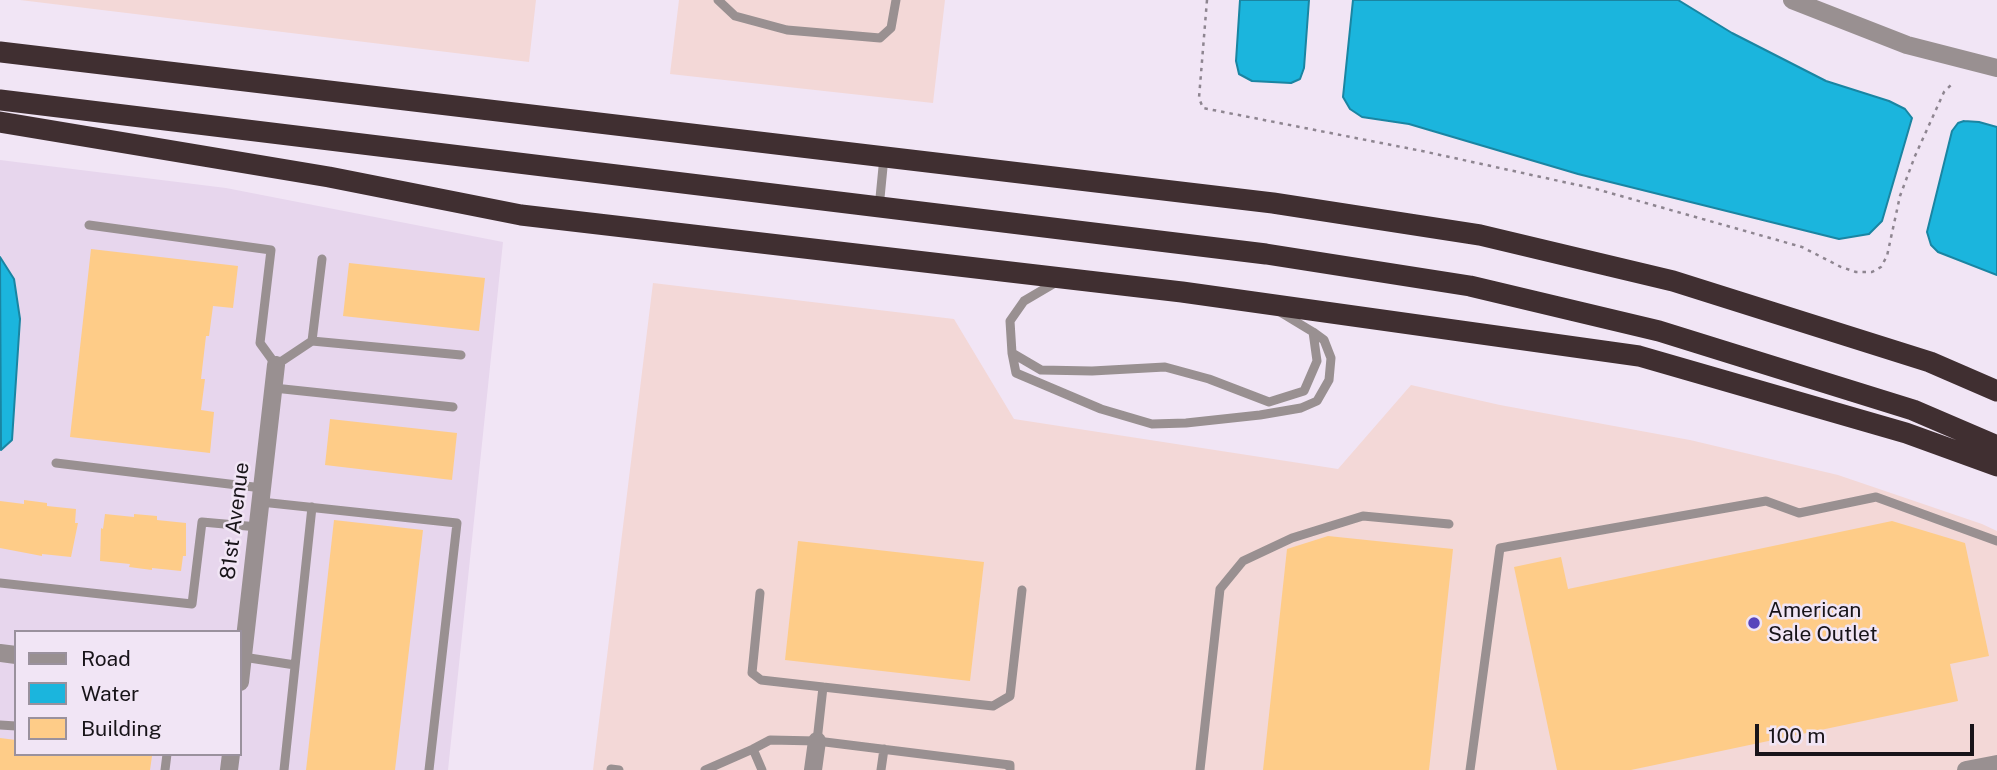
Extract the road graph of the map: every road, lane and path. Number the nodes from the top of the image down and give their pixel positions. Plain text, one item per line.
1 (718, 0) edge
2 (896, 0) edge
3 (1207, 0) edge
4 (1792, 0) edge
5 (0, 52) edge
6 (1997, 68) edge
7 (1951, 85) dead end
8 (0, 100) edge
9 (0, 122) edge
10 (884, 157) junction
11 (879, 208) junction
12 (89, 225) dead end
13 (322, 259) dead end
14 (1063, 278) junction
15 (1267, 304) junction
16 (1313, 332) junction
17 (312, 341) junction
18 (1012, 353) junction
19 (461, 355) dead end
20 (276, 365) junction
21 (274, 388) junction
22 (1997, 391) edge
23 (453, 407) dead end
24 (1997, 446) edge
25 (56, 463) dead end
26 (1997, 466) edge
27 (262, 495) junction
28 (312, 507) junction
29 (1449, 524) dead end
30 (258, 527) junction
31 (1997, 541) edge
32 (0, 583) edge
33 (1022, 590) dead end
34 (760, 593) dead end
35 (243, 657) junction
36 (242, 665) edge
37 (295, 665) junction
38 (823, 687) junction
39 (817, 740) junction
40 (753, 749) junction
41 (884, 749) junction
42 (1997, 764) edge
43 (284, 770) edge
44 (429, 770) edge
45 (705, 770) edge
46 (762, 770) edge
47 (813, 770) edge
48 (881, 770) edge
49 (1010, 770) edge
50 (1200, 770) edge
51 (1470, 770) edge
52 (1966, 770) edge

1 - 2 lane
3 - 7 path
4 - 6 street
5 - 10 highway
8 - 11 highway
9 - 14 highway
10 - 11 lane
10 - 22 highway
11 - 24 highway
12 - 20 lane
13 - 17 lane
14 - 15 highway
14 - 18 lane
15 - 16 lane
15 - 26 highway
16 - 18 lane
16 - 18 lane
17 - 19 lane
17 - 20 lane
20 - 21 street, 81st Avenue
21 - 23 lane
21 - 27 street, 81st Avenue
25 - 27 lane
27 - 28 lane
27 - 30 street, 81st Avenue
28 - 37 lane
28 - 44 lane
29 - 50 lane
30 - 32 lane
30 - 35 street, 81st Avenue
31 - 51 lane
33 - 38 lane
34 - 38 lane
35 - 36 street, 81st Avenue
35 - 37 lane
37 - 43 lane
38 - 39 lane
39 - 40 lane
39 - 41 lane
39 - 47 street
40 - 45 lane
40 - 46 lane
41 - 48 lane
41 - 49 lane
42 - 52 street

